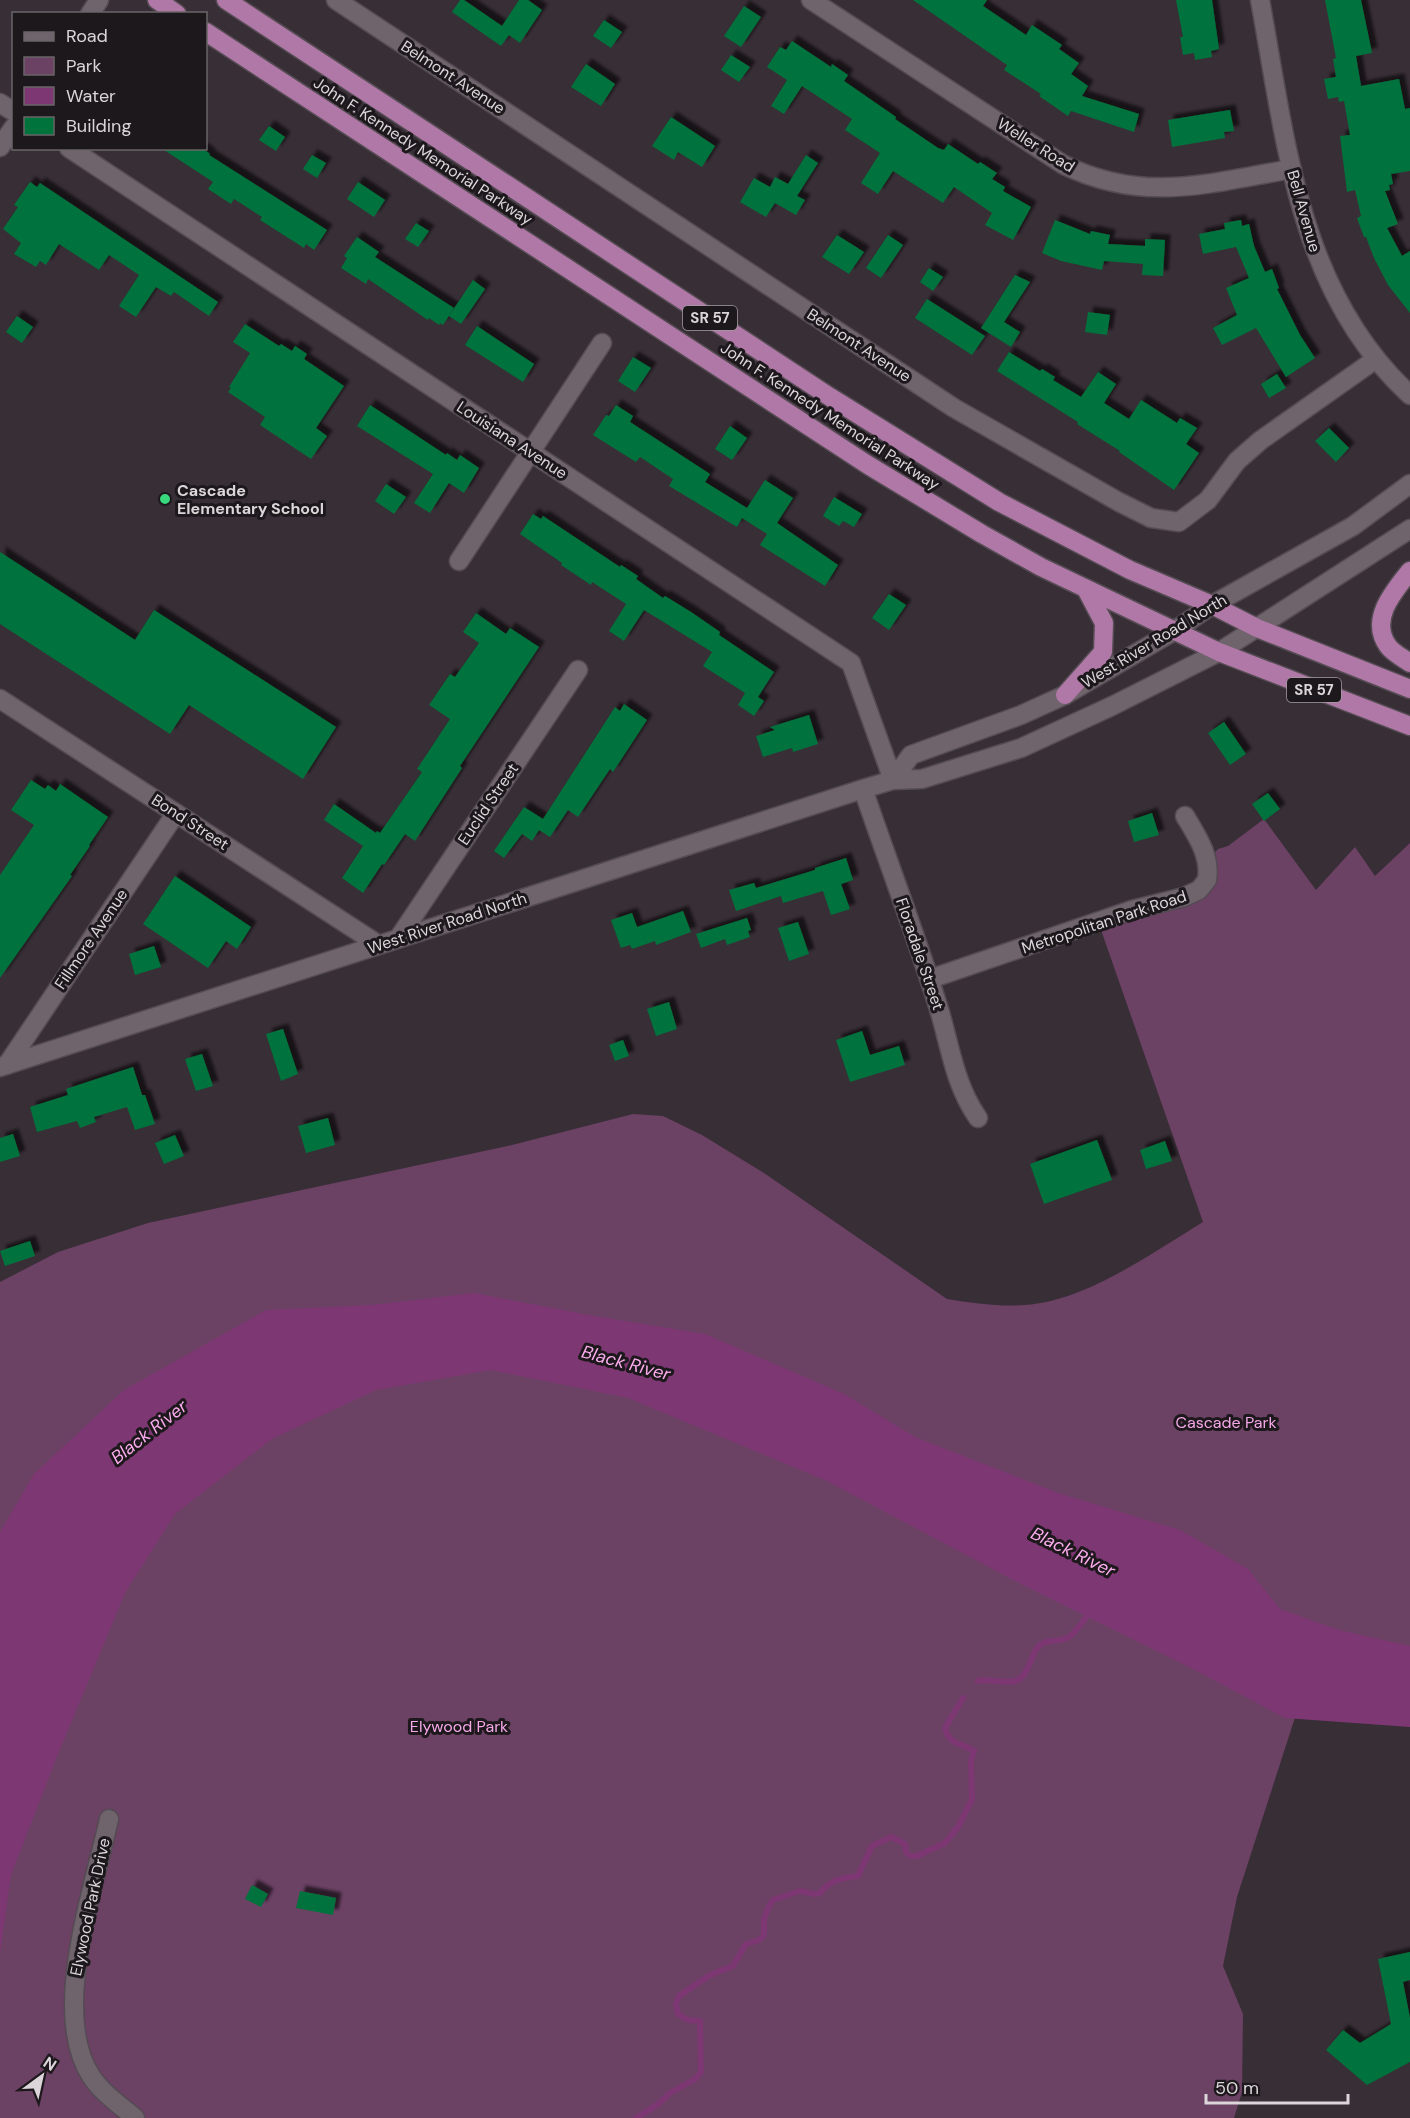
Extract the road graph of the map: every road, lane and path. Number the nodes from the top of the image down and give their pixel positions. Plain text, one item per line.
1 (157, 0) edge
2 (226, 0) edge
3 (336, 0) edge
4 (811, 0) edge
5 (1260, 0) edge
6 (174, 12) edge
7 (207, 33) edge
8 (12, 130) edge
9 (0, 147) edge
10 (72, 150) edge
11 (1292, 169) junction
12 (603, 343) dead end
13 (1376, 359) junction
14 (1410, 395) edge
15 (531, 452) junction
16 (1410, 484) edge
17 (1410, 528) edge
18 (459, 561) dead end
19 (1410, 571) edge
20 (1086, 589) junction
21 (1212, 605) junction
22 (1257, 628) junction
23 (1174, 631) junction
24 (1219, 652) junction
25 (1410, 663) edge
26 (578, 670) dead end
27 (1410, 688) edge
28 (1065, 695) junction
29 (0, 699) edge
30 (1410, 726) edge
31 (893, 780) junction
32 (863, 789) junction
33 (176, 813) junction
34 (1185, 816) dead end
35 (398, 939) junction
36 (380, 945) junction
37 (930, 979) junction
38 (3, 1066) edge
39 (978, 1118) dead end
40 (109, 1819) dead end
41 (135, 2118) edge

1 - 6 highway
2 - 21 highway, John F. Kennedy Memorial Parkway / SR 57
3 - 13 street, Belmont Avenue
4 - 11 street, Weller Road
5 - 11 street, Bell Avenue
7 - 20 highway, John F. Kennedy Memorial Parkway / SR 57
8 - 9 street
10 - 15 street, Louisiana Avenue
11 - 13 street, Bell Avenue
12 - 15 street
13 - 14 street, Bell Avenue
15 - 18 street
15 - 31 street, Louisiana Avenue
16 - 21 street, West River Road North
17 - 22 street, West River Road North
19 - 25 highway
20 - 23 highway, John F. Kennedy Memorial Parkway / SR 57
20 - 28 highway
21 - 22 highway, John F. Kennedy Memorial Parkway / SR 57
21 - 23 street, West River Road North
22 - 24 street, West River Road North
22 - 27 highway, John F. Kennedy Memorial Parkway / SR 57
23 - 24 highway, John F. Kennedy Memorial Parkway / SR 57
23 - 28 street, West River Road North
24 - 30 highway, John F. Kennedy Memorial Parkway / SR 57
24 - 31 street, West River Road North
26 - 35 street, Euclid Street
28 - 31 street, West River Road North
29 - 33 street, Bond Street
31 - 32 street, West River Road North
32 - 35 street, West River Road North
32 - 37 street, Floradale Street
33 - 36 street, Bond Street
33 - 38 street, Fillmore Avenue
34 - 37 street, Metropolitan Park Road
35 - 36 street, West River Road North
36 - 38 street, West River Road North
37 - 39 street, Floradale Street
40 - 41 street, Elywood Park Drive

